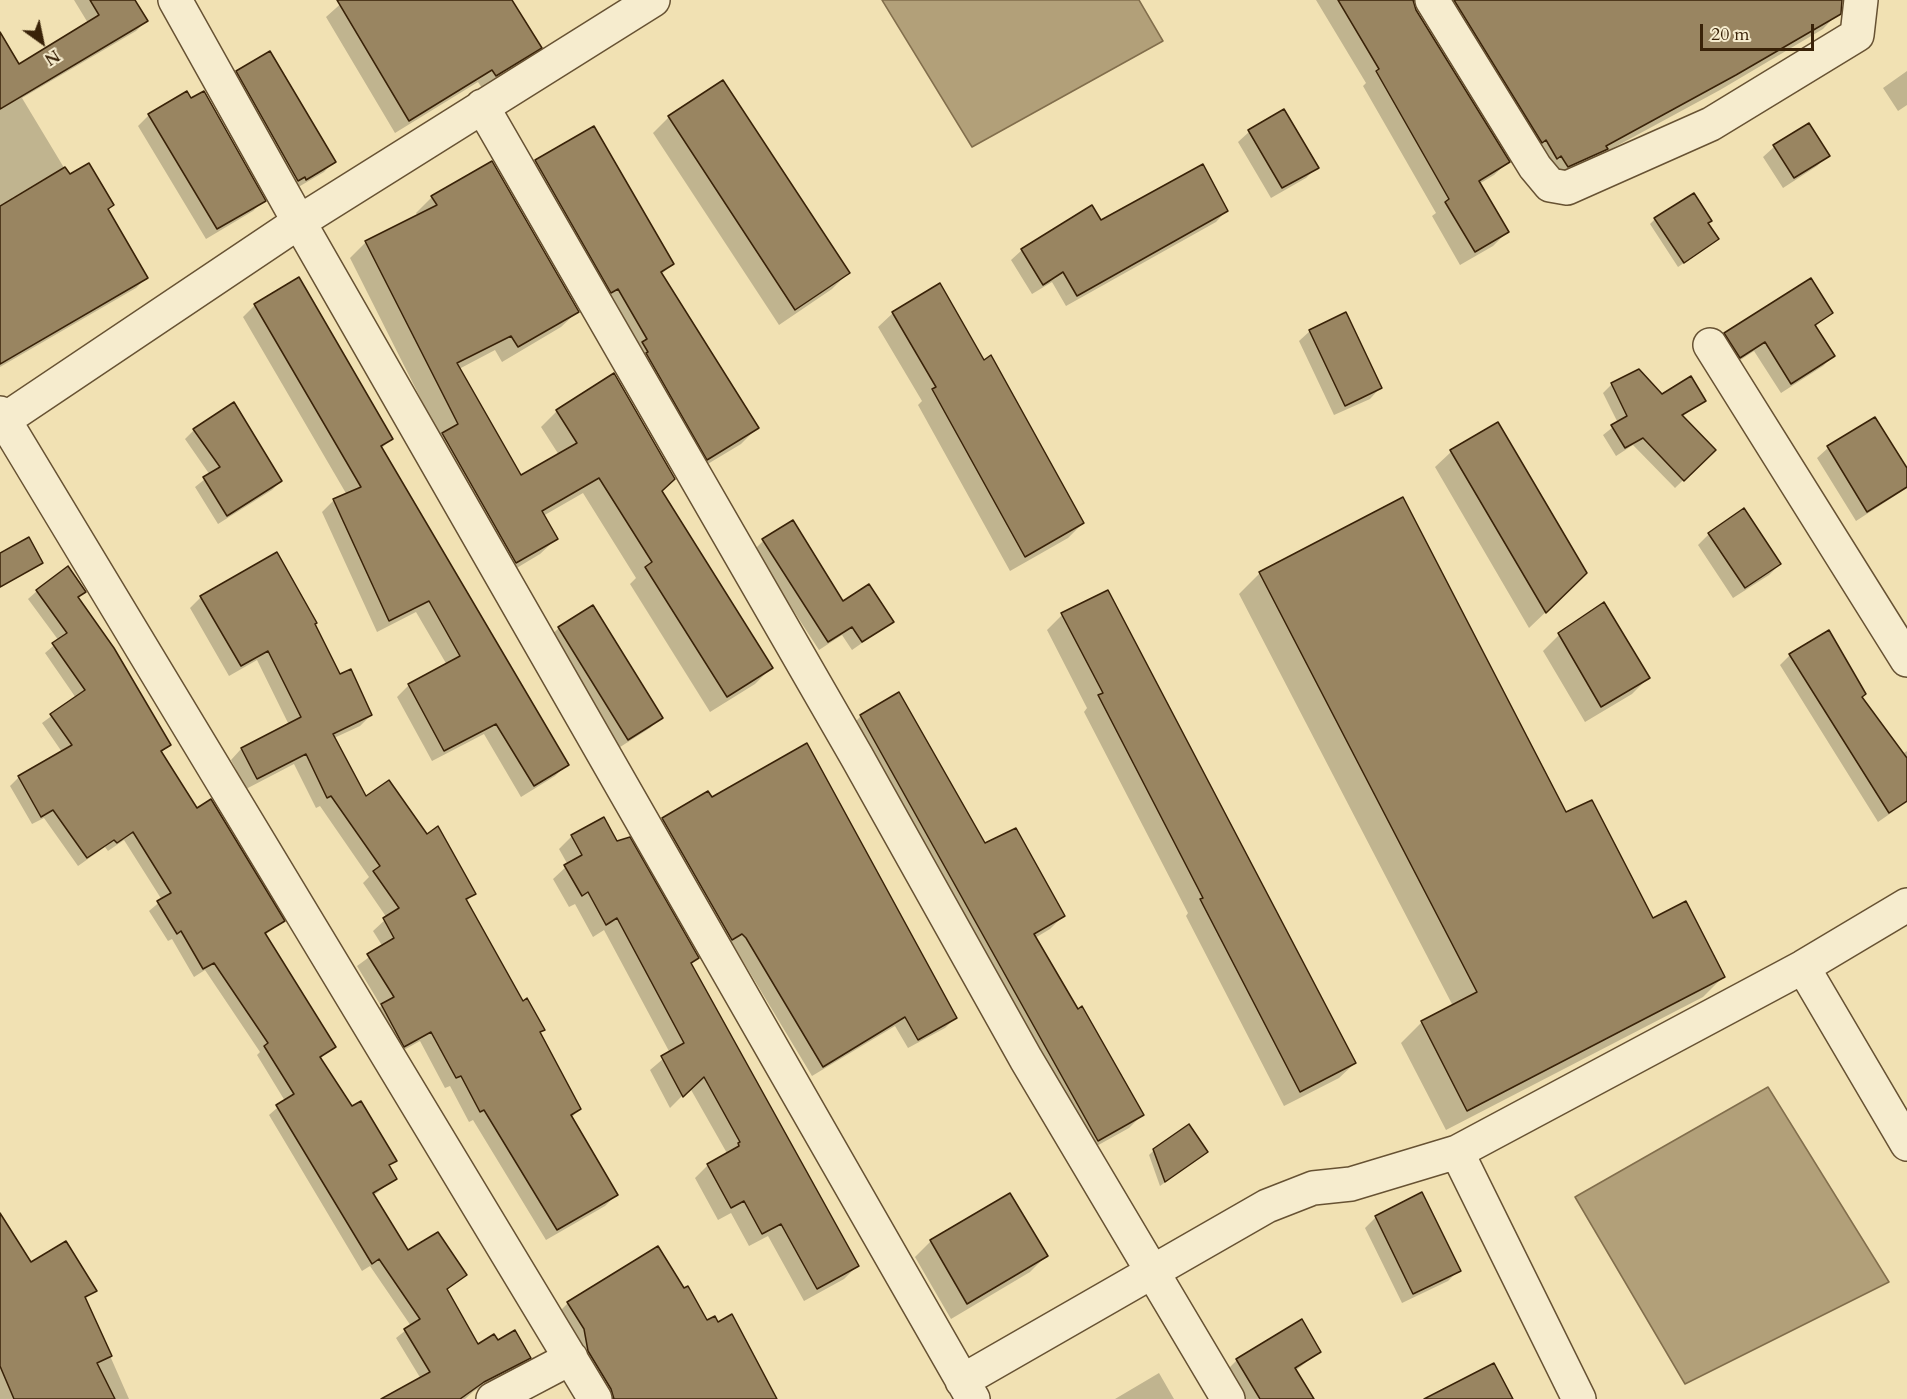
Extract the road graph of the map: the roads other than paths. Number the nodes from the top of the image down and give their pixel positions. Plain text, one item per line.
1 (175, 0) edge
2 (653, 0) edge
3 (1432, 0) edge
4 (1862, 0) edge
5 (482, 106) junction
6 (298, 222) junction
7 (1710, 345) dead end
8 (2, 416) edge
9 (1907, 660) edge
10 (1907, 905) edge
11 (1803, 967) junction
12 (1907, 1144) edge
13 (1457, 1152) junction
14 (1153, 1270) junction
15 (571, 1358) junction
16 (968, 1390) edge
17 (493, 1399) edge
18 (595, 1399) edge
19 (1228, 1399) edge
20 (1579, 1399) edge

1 - 6 street
2 - 5 street
3 - 4 street
5 - 6 street
5 - 14 street
6 - 8 street
6 - 16 street
7 - 9 street
8 - 15 street
10 - 11 street
11 - 12 street
11 - 13 street
13 - 14 street
13 - 20 street
14 - 16 street
14 - 19 street
15 - 17 street
15 - 18 street

